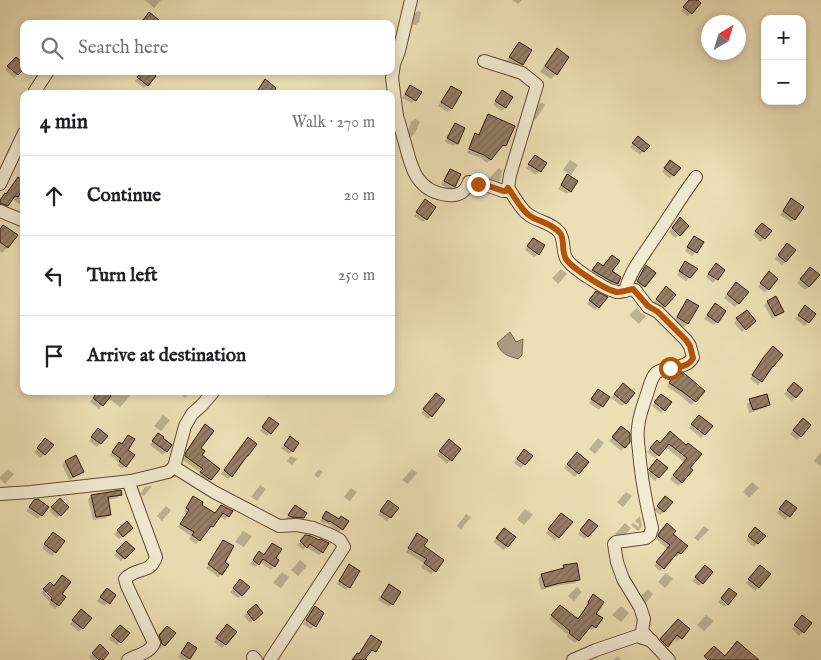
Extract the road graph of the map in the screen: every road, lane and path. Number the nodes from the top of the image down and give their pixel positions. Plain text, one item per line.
1 (411, 0) edge
2 (395, 61) edge
3 (484, 61) dead end
4 (45, 75) edge
5 (392, 75) edge
6 (36, 90) edge
7 (392, 90) edge
8 (395, 121) edge
9 (20, 142) edge
10 (696, 177) dead end
11 (0, 184) edge
12 (508, 188) junction
13 (0, 211) edge
14 (20, 219) edge
15 (625, 291) junction
16 (211, 395) edge
17 (174, 467) junction
18 (130, 481) junction
19 (0, 494) edge
20 (652, 641) junction
21 (128, 660) edge
22 (270, 660) edge
23 (573, 660) edge
24 (669, 660) edge

1 - 2 street
3 - 12 street
4 - 6 street
5 - 7 street
8 - 12 street
9 - 11 street
10 - 15 street
12 - 15 street
13 - 14 street
15 - 20 street
16 - 17 street
17 - 18 street
17 - 22 street
18 - 19 street
18 - 21 street
20 - 23 street
20 - 24 street

